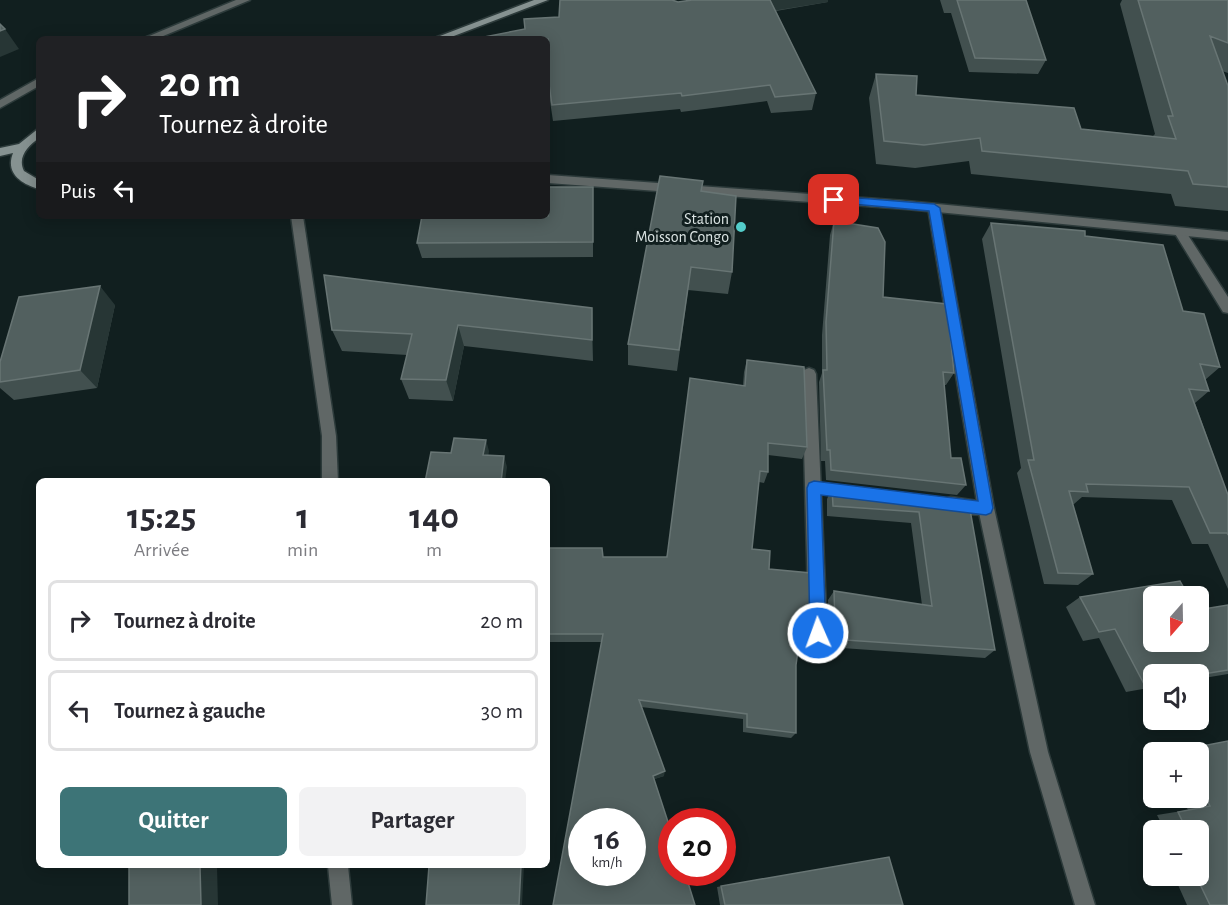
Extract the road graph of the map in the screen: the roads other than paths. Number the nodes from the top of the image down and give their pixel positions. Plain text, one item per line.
1 (245, 0) edge
2 (543, 0) edge
3 (155, 36) edge
4 (445, 36) edge
5 (36, 83) edge
6 (0, 105) edge
7 (36, 134) edge
8 (20, 147) junction
9 (0, 152) edge
10 (550, 179) edge
11 (36, 183) edge
12 (934, 208) junction
13 (297, 219) edge
14 (1180, 232) junction
15 (1228, 236) edge
16 (1228, 308) edge
17 (809, 374) dead end
18 (330, 478) edge
19 (940, 503) edge
20 (986, 508) junction
21 (818, 633) edge
22 (339, 868) edge
23 (342, 905) edge
24 (1086, 905) edge

1 - 3 street
2 - 4 main road
5 - 6 street
7 - 8 main road
8 - 9 main road
8 - 11 main road
10 - 12 street
12 - 14 street
12 - 20 street
13 - 18 street
14 - 15 street
14 - 16 street
17 - 21 street
19 - 20 street
20 - 24 street
22 - 23 street

